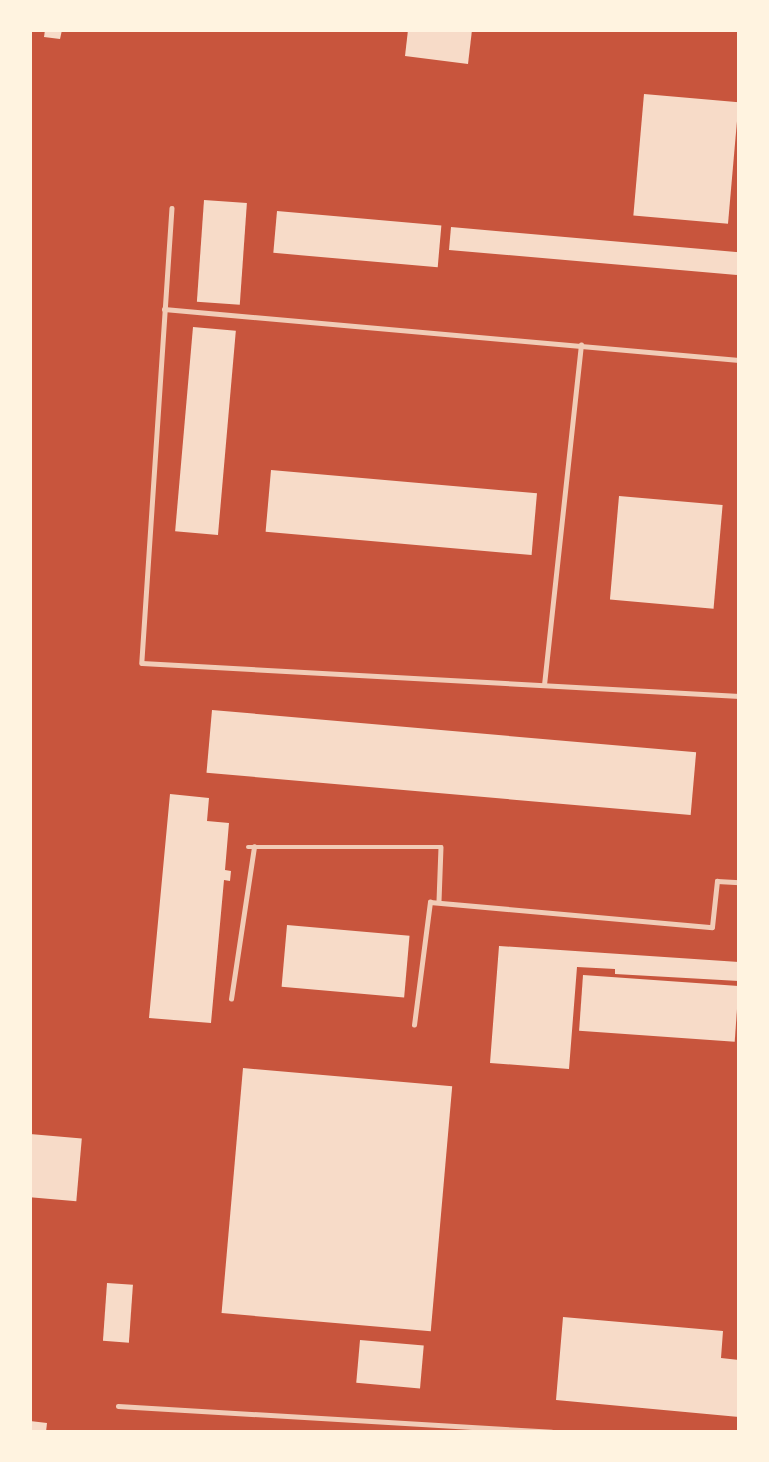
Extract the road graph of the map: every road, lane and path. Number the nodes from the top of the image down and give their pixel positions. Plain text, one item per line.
1 (172, 208) dead end
2 (164, 309) junction
3 (581, 345) junction
4 (739, 360) edge
5 (544, 686) junction
6 (739, 696) edge
7 (254, 846) junction
8 (248, 847) dead end
9 (739, 882) edge
10 (440, 902) junction
11 (231, 999) dead end
12 (414, 1025) dead end
13 (118, 1406) dead end
14 (551, 1432) edge

1 - 2 lane
2 - 3 lane
2 - 5 lane
3 - 4 lane
3 - 5 lane
5 - 6 lane
7 - 8 lane
7 - 10 lane
7 - 11 lane
9 - 10 lane
10 - 12 lane
13 - 14 lane

